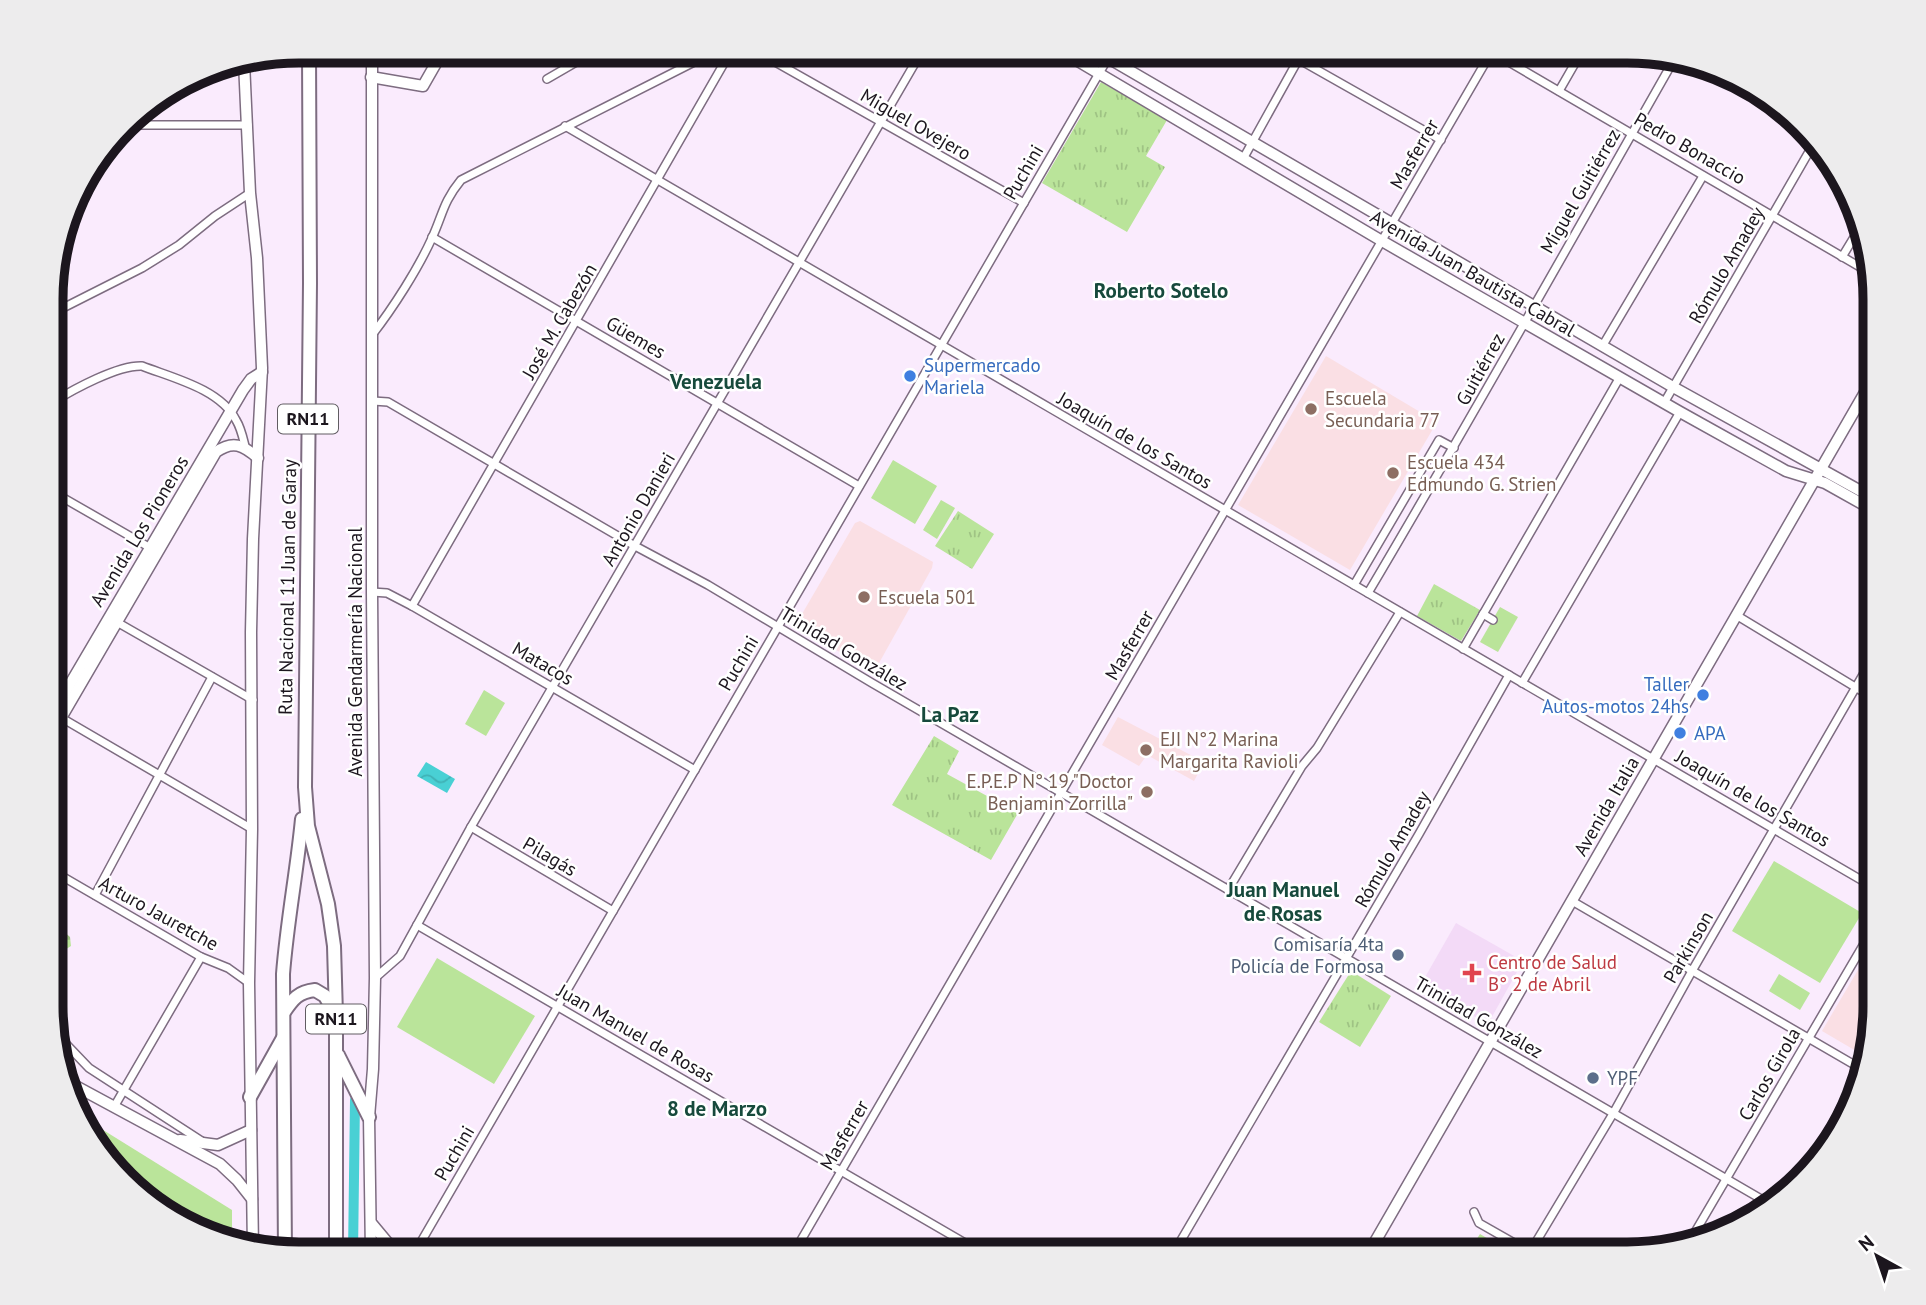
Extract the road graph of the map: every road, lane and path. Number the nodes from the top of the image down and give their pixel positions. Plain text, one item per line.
1 (309, 63) edge
2 (372, 63) edge
3 (436, 63) edge
4 (575, 63) edge
5 (692, 63) edge
6 (724, 63) edge
7 (777, 63) edge
8 (915, 63) edge
9 (1082, 63) edge
10 (1105, 63) edge
11 (1125, 63) edge
12 (1296, 63) edge
13 (1305, 63) edge
14 (1485, 63) edge
15 (1510, 63) edge
16 (1575, 63) edge
17 (1670, 67) edge
18 (245, 70) edge
19 (1099, 73) junction
20 (371, 77) junction
21 (547, 79) dead end
22 (1559, 91) junction
23 (881, 122) junction
24 (140, 125) edge
25 (248, 125) junction
26 (565, 126) junction
27 (1632, 132) junction
28 (1441, 140) junction
29 (1252, 142) junction
30 (1810, 150) edge
31 (1243, 159) junction
32 (1703, 176) junction
33 (658, 180) junction
34 (250, 193) junction
35 (1024, 203) junction
36 (1773, 215) junction
37 (1392, 223) junction
38 (432, 237) junction
39 (1854, 237) edge
40 (1382, 241) junction
41 (1842, 257) junction
42 (800, 262) junction
43 (1860, 267) edge
44 (1535, 306) junction
45 (63, 308) edge
46 (576, 321) junction
47 (1525, 322) junction
48 (372, 335) junction
49 (941, 345) junction
50 (1603, 345) junction
51 (262, 372) junction
52 (1620, 377) junction
53 (1674, 387) junction
54 (63, 397) edge
55 (1862, 397) edge
56 (373, 401) junction
57 (718, 403) junction
58 (1664, 403) junction
59 (230, 411) junction
60 (1680, 412) junction
61 (245, 446) junction
62 (1454, 448) junction
63 (258, 458) junction
64 (492, 464) junction
65 (1820, 468) junction
66 (1813, 480) junction
67 (859, 486) junction
68 (1862, 492) edge
69 (63, 498) edge
70 (1862, 504) edge
71 (1226, 510) junction
72 (635, 546) junction
73 (153, 550) junction
74 (1354, 585) junction
75 (372, 592) junction
76 (1368, 593) junction
77 (412, 606) junction
78 (1400, 612) junction
79 (1483, 614) junction
80 (1737, 615) junction
81 (113, 620) junction
82 (1493, 620) dead end
83 (777, 626) junction
84 (1463, 649) junction
85 (1509, 675) junction
86 (1862, 676) edge
87 (212, 677) junction
88 (1522, 683) junction
89 (63, 687) edge
90 (553, 687) junction
91 (1855, 688) junction
92 (66, 689) junction
93 (1862, 692) edge
94 (63, 697) edge
95 (253, 700) junction
96 (63, 703) edge
97 (63, 719) edge
98 (1653, 759) junction
99 (695, 769) junction
100 (160, 776) junction
101 (305, 787) junction
102 (1061, 793) junction
103 (471, 827) junction
104 (1775, 828) junction
105 (252, 829) junction
106 (63, 877) edge
107 (1862, 880) edge
108 (1228, 890) junction
109 (95, 895) junction
110 (1572, 901) junction
111 (613, 911) junction
112 (417, 925) junction
113 (1862, 947) edge
114 (201, 957) junction
115 (1347, 958) junction
116 (1692, 971) junction
117 (375, 978) junction
118 (249, 983) junction
119 (558, 1006) junction
120 (284, 1012) junction
121 (337, 1015) junction
122 (284, 1038) junction
123 (1808, 1038) junction
124 (1491, 1041) junction
125 (67, 1045) edge
126 (337, 1052) junction
127 (1855, 1065) edge
128 (78, 1088) edge
129 (124, 1091) junction
130 (250, 1097) junction
131 (114, 1107) junction
132 (1614, 1112) junction
133 (369, 1117) junction
134 (251, 1130) junction
135 (173, 1139) junction
136 (204, 1143) junction
137 (841, 1171) junction
138 (1727, 1179) junction
139 (1762, 1199) edge
140 (253, 1200) junction
141 (1474, 1212) dead end
142 (371, 1222) junction
143 (1696, 1231) edge
144 (253, 1237) edge
145 (285, 1241) edge
146 (1179, 1241) edge
147 (1375, 1241) edge
148 (1511, 1241) edge
149 (1539, 1241) edge
150 (336, 1242) edge
151 (371, 1242) edge
152 (387, 1242) edge
153 (421, 1242) edge
154 (800, 1242) edge
155 (962, 1242) edge

1 - 101 highway, Ruta Nacional 11 Juan de Garay / RN11
2 - 20 main road, Avenida Gendarmería Nacional
3 - 20 main road
4 - 21 street
5 - 26 street
6 - 33 street, José M. Cabezón
7 - 23 street, Miguel Ovejero
8 - 23 street, Antonio Danieri
9 - 19 main road, Avenida Juan Bautista Cabral
10 - 19 street, Puchini
11 - 29 main road, Avenida Juan Bautista Cabral
12 - 29 street
13 - 28 street
14 - 28 street, Masferrer
15 - 22 street, Pedro Bonaccio
16 - 22 street
17 - 27 street, Miguel Guitiérrez
18 - 25 main road
19 - 31 main road, Avenida Juan Bautista Cabral
19 - 35 street, Puchini
20 - 48 main road, Avenida Gendarmería Nacional
22 - 27 street, Pedro Bonaccio
23 - 35 street, Miguel Ovejero
23 - 42 street, Antonio Danieri
24 - 25 street
25 - 34 main road
26 - 33 street, Joaquín de los Santos
26 - 38 street
27 - 32 street, Pedro Bonaccio
27 - 44 street, Miguel Guitiérrez
28 - 37 street, Masferrer
29 - 31 street
29 - 37 main road, Avenida Juan Bautista Cabral
30 - 36 street, Rómulo Amadey
31 - 40 main road, Avenida Juan Bautista Cabral
32 - 36 street, Pedro Bonaccio
32 - 50 street
33 - 42 street, Joaquín de los Santos
33 - 46 street, José M. Cabezón
34 - 45 street
34 - 51 main road
35 - 49 street, Puchini
36 - 41 street, Pedro Bonaccio
36 - 53 street, Rómulo Amadey
37 - 40 street, Masferrer
37 - 44 main road, Avenida Juan Bautista Cabral
38 - 46 street, Güemes
38 - 48 street
39 - 41 street
40 - 47 main road, Avenida Juan Bautista Cabral
40 - 71 street, Masferrer
41 - 43 street, Pedro Bonaccio
42 - 49 street, Joaquín de los Santos
42 - 57 street, Antonio Danieri
44 - 47 street, Guitiérrez
44 - 50 main road, Avenida Juan Bautista Cabral
46 - 57 street, Güemes
46 - 64 street, José M. Cabezón
47 - 52 main road, Avenida Juan Bautista Cabral
47 - 62 street, Guitiérrez
48 - 56 main road, Avenida Gendarmería Nacional
49 - 67 street, Puchini
49 - 71 street, Joaquín de los Santos
50 - 53 main road, Avenida Juan Bautista Cabral
51 - 59 main road, Avenida Los Pioneros
51 - 63 main road
52 - 58 main road, Avenida Juan Bautista Cabral
52 - 79 street
53 - 58 street, Rómulo Amadey
53 - 65 main road, Avenida Juan Bautista Cabral
54 - 59 street
55 - 65 main road, Avenida Italia
56 - 64 street, Trinidad González
56 - 75 main road, Avenida Gendarmería Nacional
57 - 67 street, Güemes
57 - 72 street, Antonio Danieri
58 - 60 main road, Avenida Juan Bautista Cabral
59 - 61 street
59 - 73 main road, Avenida Los Pioneros
60 - 66 main road, Avenida Juan Bautista Cabral
60 - 88 street
61 - 63 main road
61 - 73 main road, Avenida Los Pioneros
62 - 74 street
62 - 76 street, Guitiérrez
63 - 95 main road
64 - 72 street, Trinidad González
64 - 77 street, José M. Cabezón
65 - 66 main road, Avenida Italia
65 - 68 main road, Avenida Juan Bautista Cabral
66 - 70 main road, Avenida Juan Bautista Cabral
66 - 80 main road, Avenida Italia
67 - 83 street, Puchini
69 - 73 street
71 - 74 street, Joaquín de los Santos
71 - 102 street, Masferrer
72 - 83 street, Trinidad González
72 - 90 street, Antonio Danieri
73 - 81 main road, Avenida Los Pioneros
74 - 76 street, Joaquín de los Santos
75 - 77 street, Matacos
75 - 117 main road, Avenida Gendarmería Nacional
76 - 78 street, Joaquín de los Santos
77 - 90 street, Matacos
78 - 84 street, Joaquín de los Santos
78 - 108 street
79 - 82 street
79 - 84 street
80 - 91 street
80 - 98 main road, Avenida Italia
81 - 87 street
81 - 92 main road, Avenida Los Pioneros
81 - 96 main road, Avenida Los Pioneros
83 - 99 street, Puchini
83 - 102 street, Trinidad González
84 - 85 street, Joaquín de los Santos
85 - 88 street, Joaquín de los Santos
85 - 115 street, Rómulo Amadey
86 - 91 street, Parkinson
87 - 95 street
87 - 100 street
88 - 98 street, Joaquín de los Santos
89 - 92 street
90 - 99 street, Matacos
90 - 103 street, Antonio Danieri
91 - 93 street
91 - 104 street, Parkinson
92 - 94 main road, Avenida Los Pioneros
95 - 105 main road
97 - 100 street
98 - 104 street, Joaquín de los Santos
98 - 110 main road, Avenida Italia
99 - 111 street, Puchini
100 - 105 street
100 - 109 street
101 - 120 highway, Ruta Nacional 11 Juan de Garay / RN11
101 - 121 highway, Ruta Nacional 11 Juan de Garay / RN11
102 - 108 street, Trinidad González
102 - 137 street, Masferrer
103 - 111 street, Pilagás
103 - 112 street, Antonio Danieri
104 - 107 street, Joaquín de los Santos
104 - 116 street, Parkinson
105 - 118 main road
106 - 109 street, Arturo Jauretche
108 - 115 street, Trinidad González
109 - 114 street, Arturo Jauretche
110 - 116 street
110 - 124 main road, Avenida Italia
111 - 119 street, Puchini
112 - 117 street, Antonio Danieri
112 - 119 street, Juan Manuel de Rosas
113 - 123 street, Carlos Girola
114 - 118 street, Arturo Jauretche
114 - 129 street
115 - 124 street, Trinidad González
115 - 146 street, Rómulo Amadey
116 - 123 street
116 - 132 street, Parkinson
117 - 133 main road, Avenida Gendarmería Nacional
118 - 130 main road
119 - 137 street, Juan Manuel de Rosas
119 - 153 street, Puchini
120 - 121 highway
120 - 122 highway, Ruta Nacional 11 Juan de Garay / RN11
121 - 126 highway, Ruta Nacional 11 Juan de Garay / RN11
122 - 130 highway
122 - 145 highway, Ruta Nacional 11 Juan de Garay / RN11
123 - 127 street
123 - 138 street, Carlos Girola
124 - 132 street, Trinidad González
124 - 147 main road, Avenida Italia
125 - 129 street
126 - 133 highway
126 - 150 highway, Ruta Nacional 11 Juan de Garay / RN11
128 - 131 main road
129 - 131 street
129 - 136 street
130 - 134 main road
131 - 135 main road
132 - 138 street, Trinidad González
132 - 149 street, Parkinson
133 - 142 main road, Avenida Gendarmería Nacional
134 - 136 main road
134 - 140 main road
135 - 136 main road
135 - 140 main road
137 - 154 street, Masferrer
137 - 155 street, Juan Manuel de Rosas
138 - 139 street, Trinidad González
138 - 143 street, Carlos Girola
140 - 144 main road
141 - 148 street
142 - 151 main road, Avenida Gendarmería Nacional
142 - 152 main road

